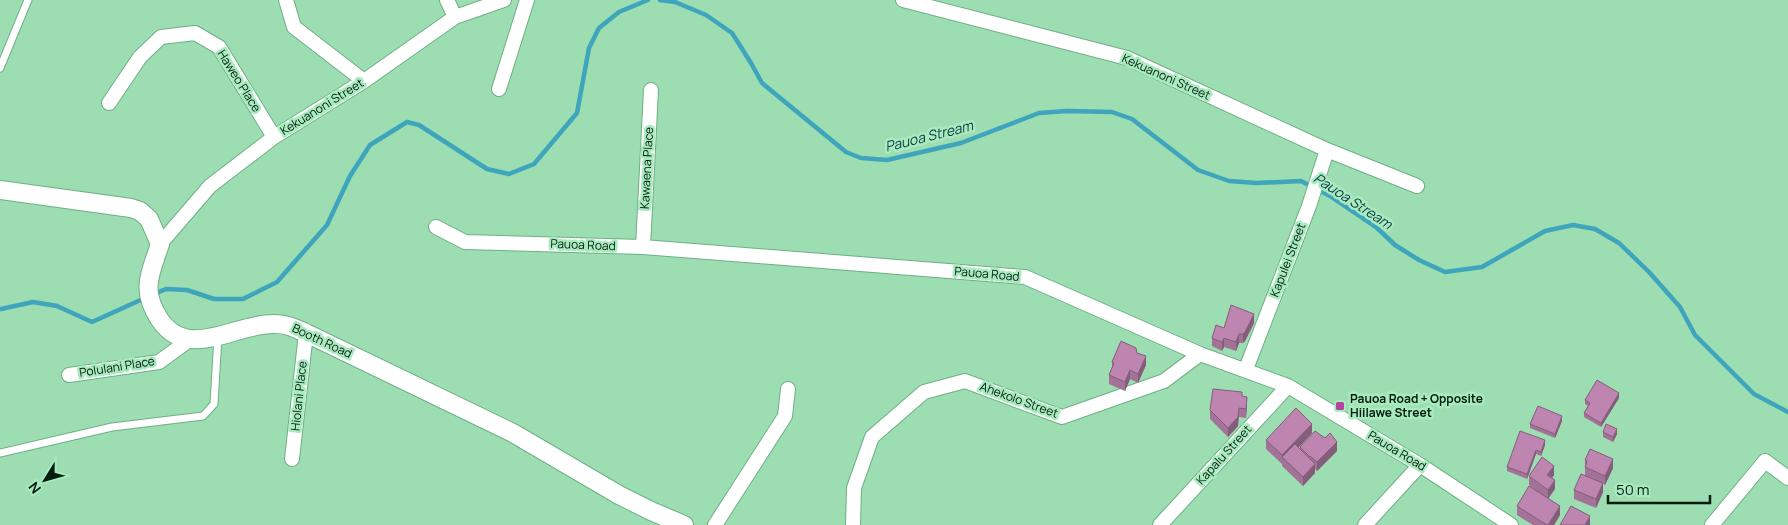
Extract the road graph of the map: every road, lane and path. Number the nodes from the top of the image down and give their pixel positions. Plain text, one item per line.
1 (28, 0) edge
2 (286, 0) edge
3 (447, 0) edge
4 (504, 0) edge
5 (527, 0) edge
6 (903, 0) edge
7 (455, 17) junction
8 (0, 68) edge
9 (364, 81) junction
10 (499, 89) dead end
11 (651, 90) dead end
12 (109, 103) dead end
13 (274, 137) junction
14 (1327, 150) junction
15 (1417, 186) dead end
16 (0, 190) edge
17 (436, 227) dead end
18 (160, 244) junction
19 (642, 247) junction
20 (306, 333) junction
21 (218, 336) junction
22 (189, 340) junction
23 (1200, 354) junction
24 (1246, 369) junction
25 (69, 375) dead end
26 (1288, 386) junction
27 (788, 389) dead end
28 (0, 453) edge
29 (292, 459) dead end
30 (1420, 466) junction
31 (1788, 478) edge
32 (684, 525) edge
33 (715, 525) edge
34 (854, 525) edge
35 (1160, 525) edge
36 (1365, 525) edge
37 (1511, 525) edge
38 (1712, 525) edge

1 - 8 lane
2 - 9 street
3 - 7 street
4 - 7 street, Kekuanoni Street
5 - 10 street
6 - 14 street, Kekuanoni Street
7 - 9 street, Kekuanoni Street
9 - 13 street, Kekuanoni Street
11 - 19 street, Kawaena Place
12 - 13 street, Haweo Place
13 - 18 street, Kekuanoni Street
14 - 15 street, Kekuanoni Street
14 - 24 street, Kapulei Street
16 - 18 street
17 - 19 street, Pauoa Road
18 - 22 street
19 - 23 street, Pauoa Road
20 - 21 street, Booth Road
20 - 29 street, Hiolani Place
20 - 32 street, Booth Road
21 - 22 street, Booth Road
21 - 28 lane
22 - 25 street, Polulani Place
23 - 24 street, Pauoa Road
23 - 34 street, Ahekolo Street
24 - 26 street, Pauoa Road
26 - 30 street, Pauoa Road
26 - 35 street, Kapalu Street
27 - 33 street
30 - 36 street
30 - 37 street, Pauoa Road
31 - 38 street

